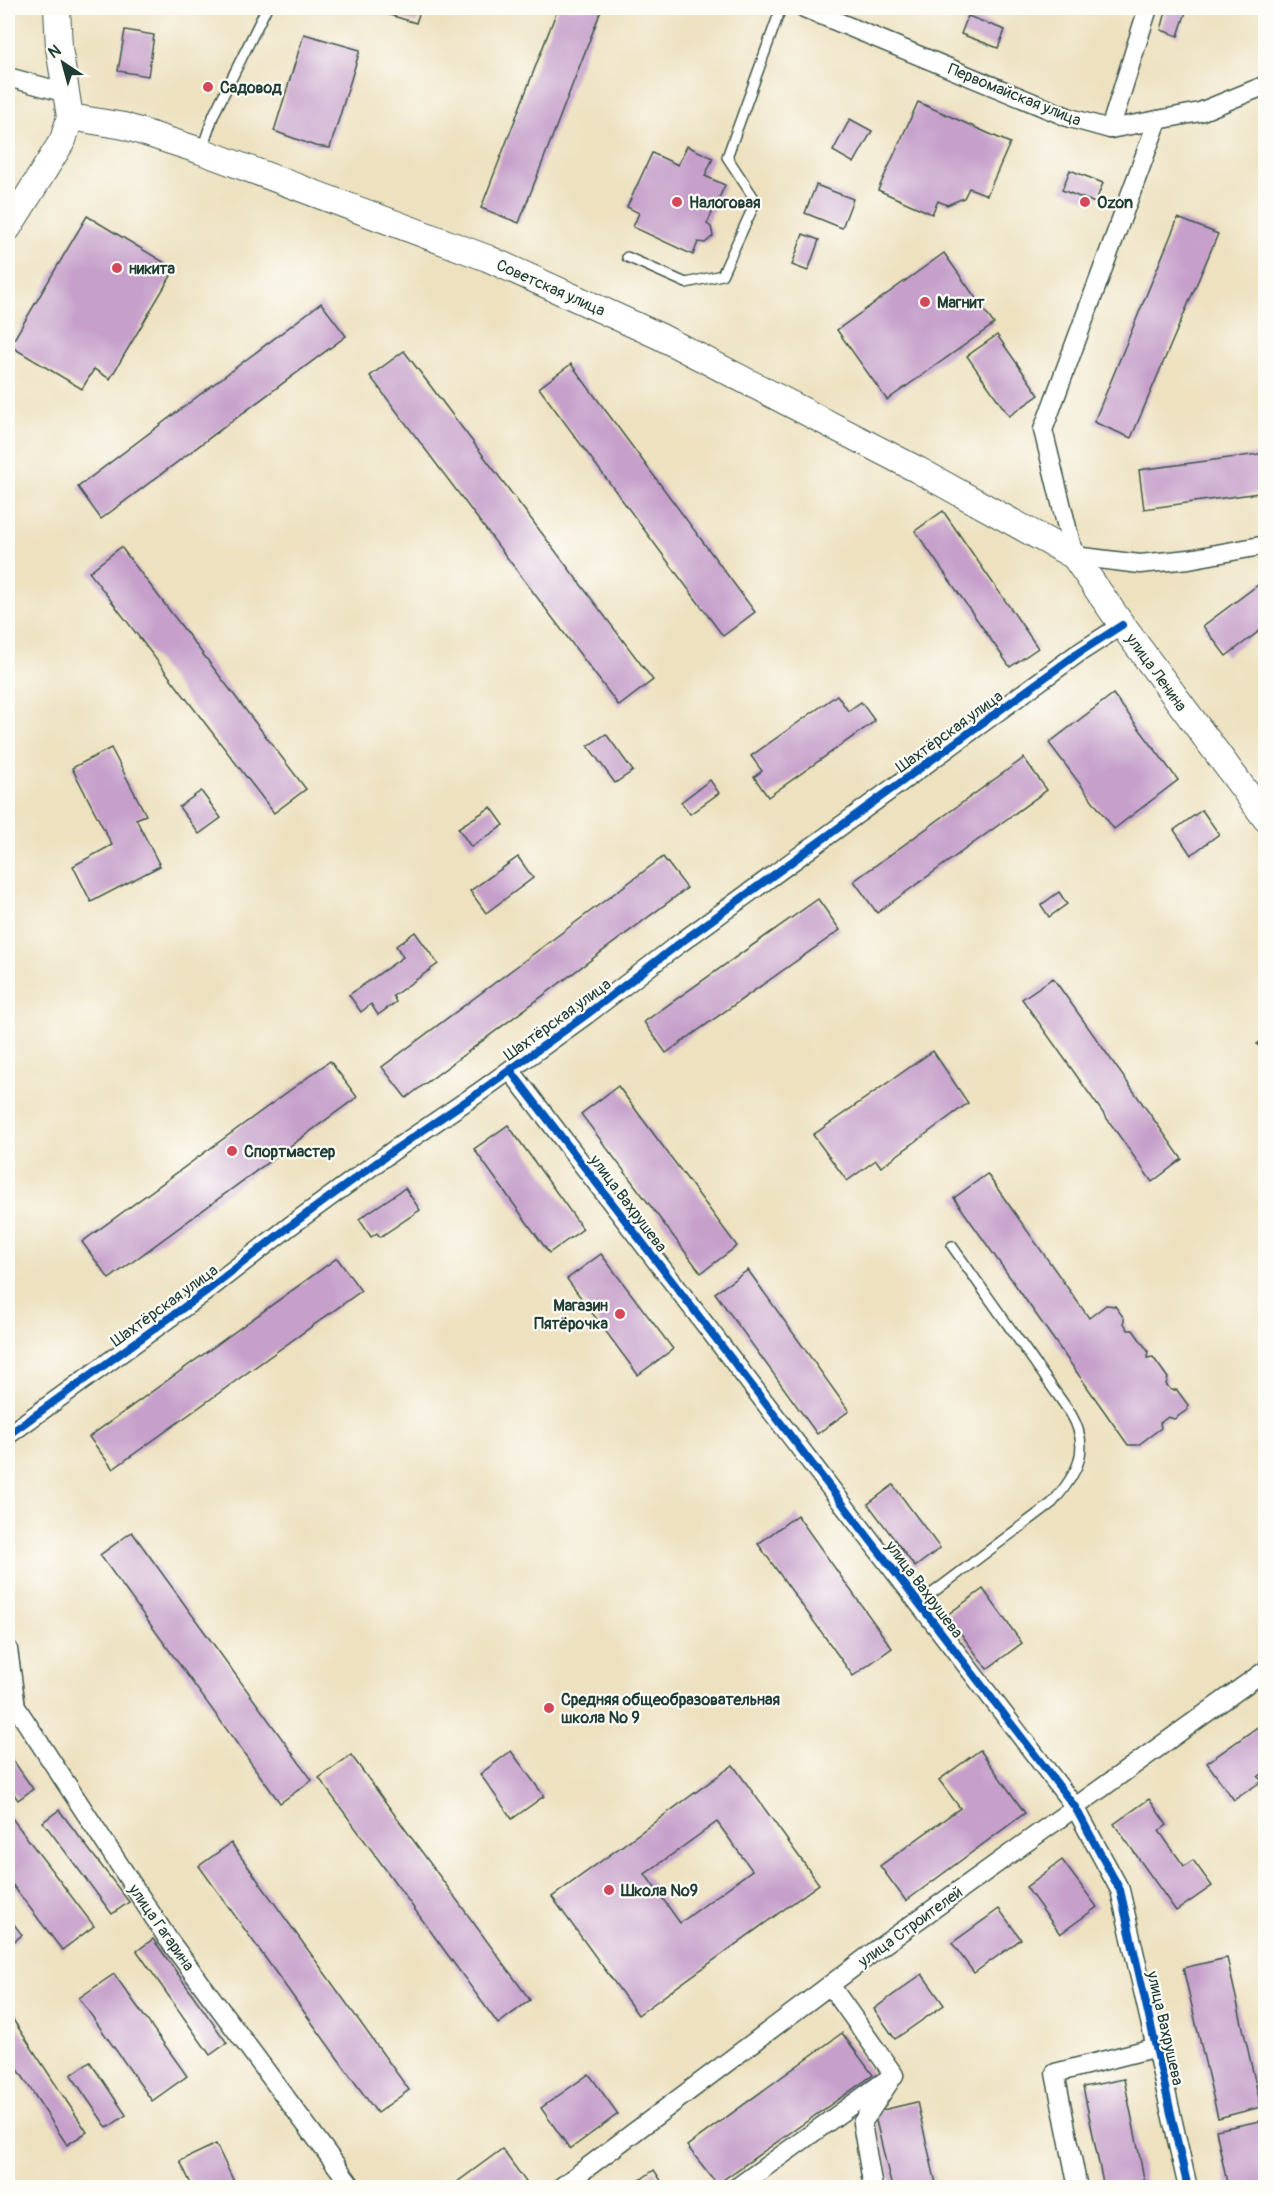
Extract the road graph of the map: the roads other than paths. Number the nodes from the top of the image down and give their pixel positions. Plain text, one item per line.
1 (57, 8) edge
2 (781, 8) edge
3 (804, 8) edge
4 (1148, 8) edge
5 (266, 9) dead end
6 (8, 77) edge
7 (1266, 85) edge
8 (68, 105) junction
9 (1158, 120) junction
10 (1110, 129) junction
11 (201, 151) junction
12 (8, 228) edge
13 (627, 258) dead end
14 (1008, 519) joint
15 (1266, 545) edge
16 (1074, 556) junction
17 (1122, 625) junction
18 (1266, 819) edge
19 (510, 1070) junction
20 (952, 1246) dead end
21 (8, 1435) edge
22 (919, 1603) junction
23 (8, 1649) edge
24 (1266, 1670) edge
25 (1075, 1807) junction
26 (830, 1985) junction
27 (1157, 2047) junction
28 (894, 2074) junction
29 (353, 2187) edge
30 (560, 2187) edge
31 (736, 2187) edge
32 (873, 2187) edge
33 (1078, 2187) edge
34 (1188, 2187) edge

1 - 8 main road
2 - 13 lane
3 - 10 street, Первомайская улица
4 - 10 street
5 - 11 lane
6 - 8 street, Советская улица
7 - 9 street, Первомайская улица
8 - 11 main road, Советская улица
8 - 12 main road
9 - 10 street, Первомайская улица
9 - 16 street
11 - 14 main road, Советская улица
14 - 16 main road, улица Ленина
15 - 16 street
16 - 17 main road, улица Ленина
17 - 18 main road, улица Ленина
17 - 19 street, Шахтёрская улица
19 - 21 street, Шахтёрская улица
19 - 22 street, улица Вахрушева
20 - 22 lane
22 - 25 street, улица Вахрушева
23 - 29 street, улица Гагарина
24 - 25 street, улица Строителей
25 - 26 street, улица Строителей
25 - 27 street, улица Вахрушева
26 - 28 street
26 - 30 street, улица Строителей
27 - 33 street
27 - 34 street, улица Вахрушева
28 - 31 street
28 - 32 street

